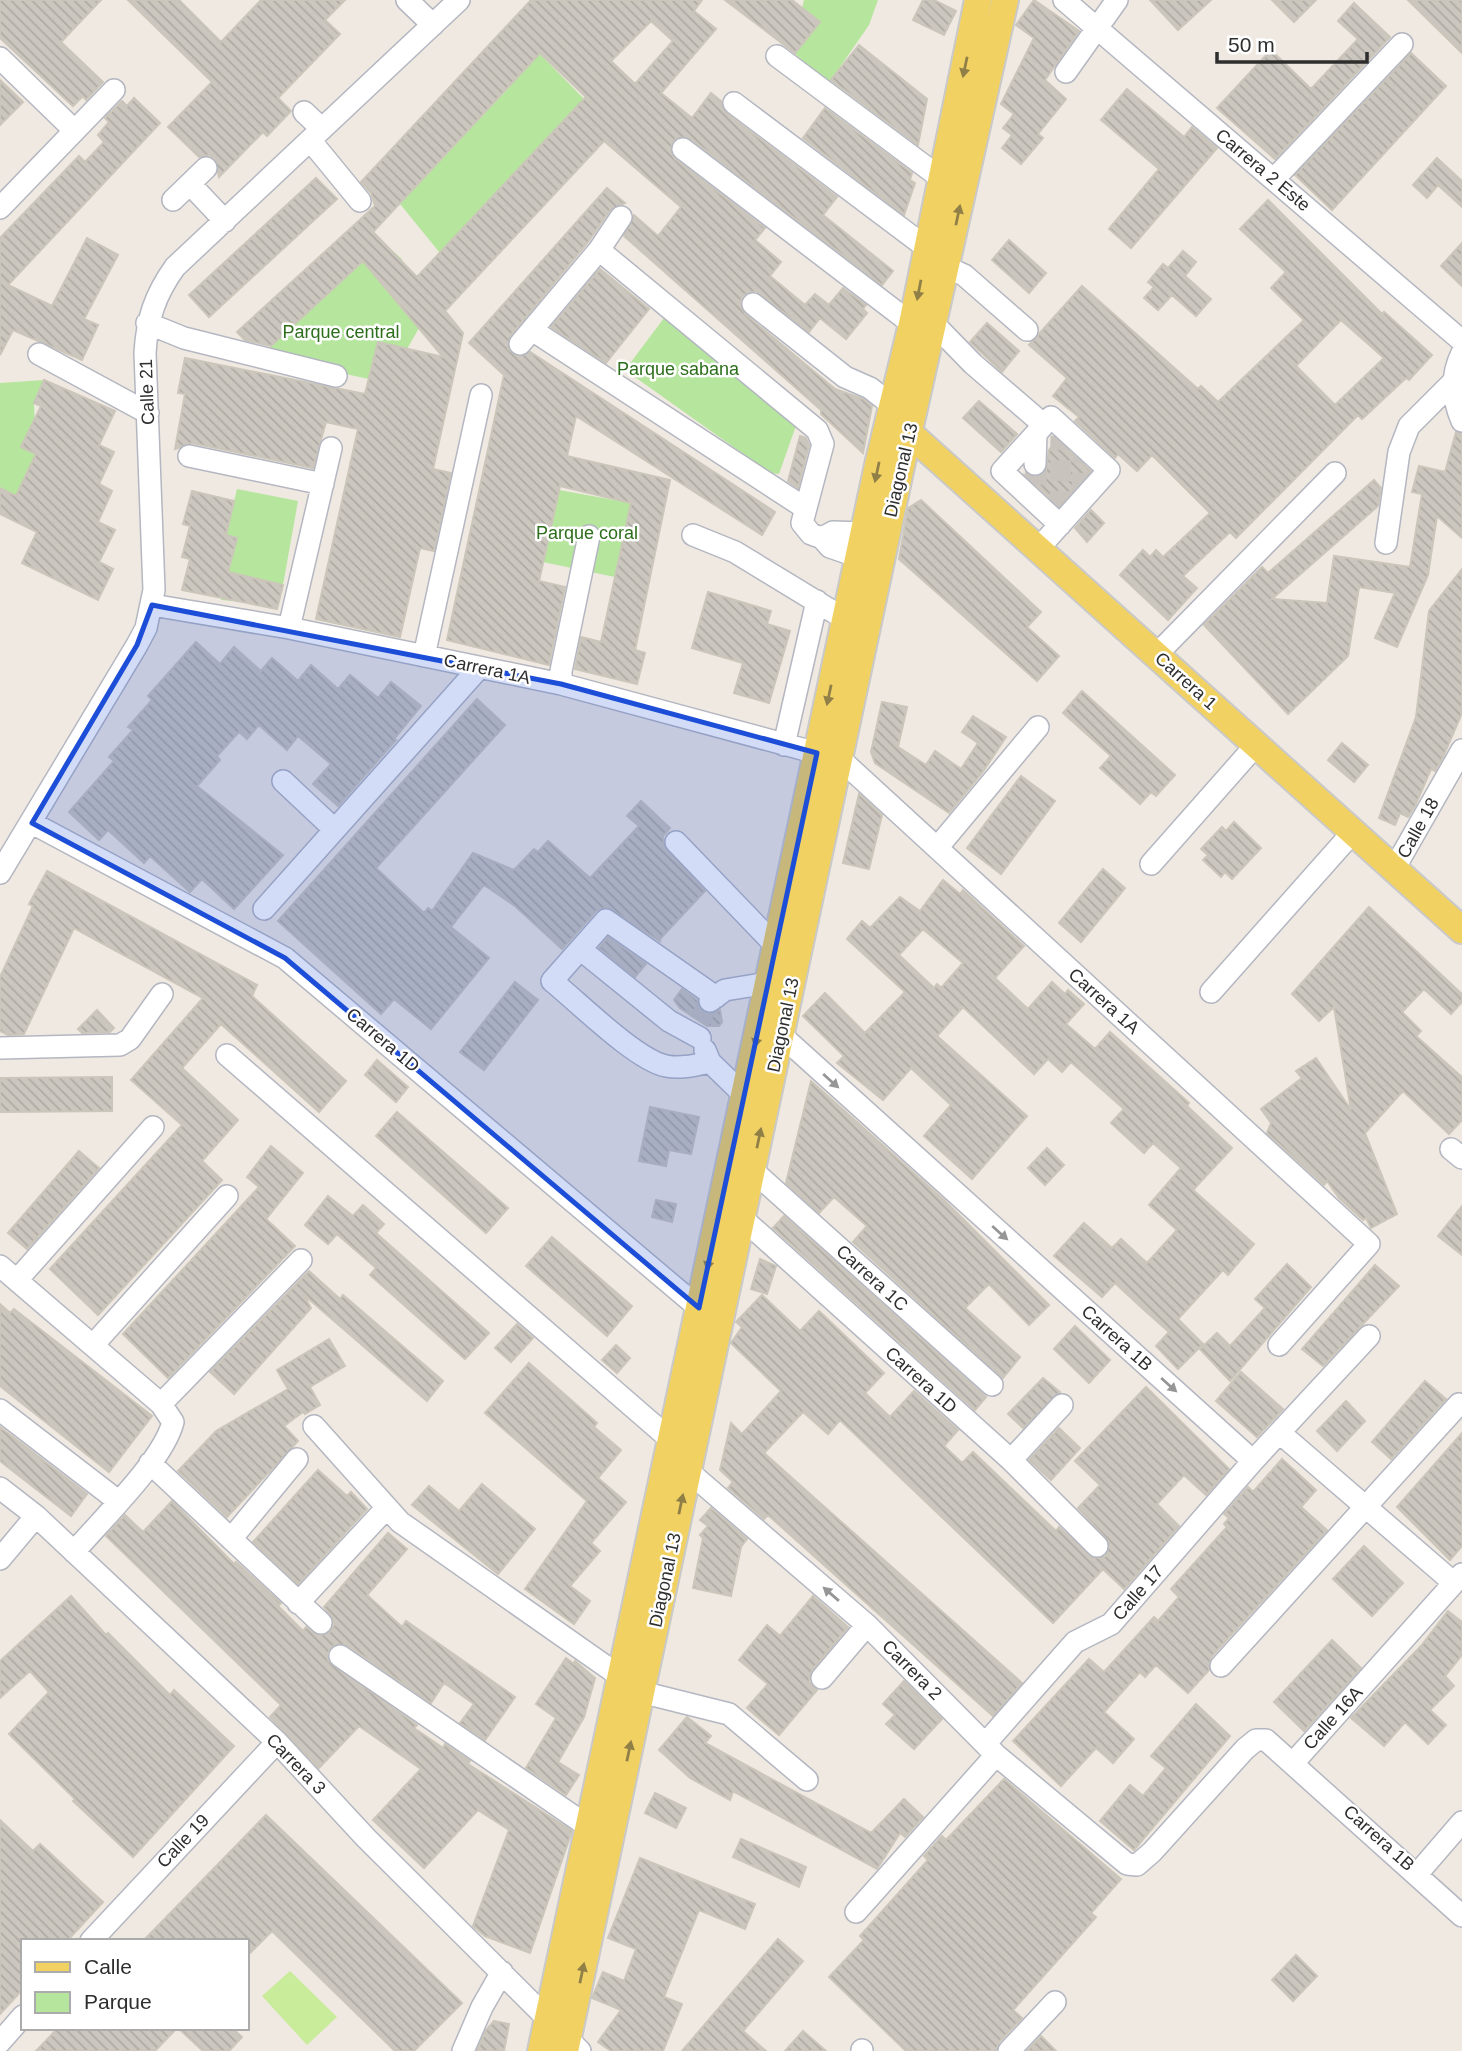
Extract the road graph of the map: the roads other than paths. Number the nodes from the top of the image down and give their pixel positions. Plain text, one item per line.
1 (407, 0) edge
2 (459, 0) edge
3 (978, 0) edge
4 (1005, 0) edge
5 (1063, 0) edge
6 (1117, 0) edge
7 (433, 25) junction
8 (1098, 29) junction
9 (1402, 44) dead end
10 (777, 57) dead end
11 (0, 58) edge
12 (1066, 72) dead end
13 (114, 90) dead end
14 (734, 103) dead end
15 (304, 112) dead end
16 (74, 130) junction
17 (316, 134) junction
18 (683, 149) dead end
19 (206, 168) dead end
20 (942, 179) junction
21 (1273, 179) junction
22 (190, 184) junction
23 (173, 200) dead end
24 (360, 201) dead end
25 (0, 208) edge
26 (621, 217) dead end
27 (225, 221) junction
28 (927, 248) junction
29 (599, 250) junction
30 (946, 267) junction
31 (753, 304) dead end
32 (147, 323) junction
33 (923, 324) junction
34 (1027, 330) dead end
35 (1462, 341) edge
36 (1462, 353) edge
37 (39, 355) dead end
38 (973, 364) junction
39 (336, 376) dead end
40 (922, 377) junction
41 (1453, 382) junction
42 (481, 394) dead end
43 (893, 406) junction
44 (148, 413) junction
45 (1462, 421) edge
46 (1050, 430) junction
47 (909, 433) junction
48 (331, 448) dead end
49 (189, 456) dead end
50 (1035, 464) tunnel mouth
51 (1335, 473) dead end
52 (323, 484) junction
53 (805, 508) junction
54 (1060, 518) junction
55 (693, 535) dead end
56 (589, 536) dead end
57 (1386, 543) dead end
58 (861, 545) junction
59 (1038, 549) junction
60 (817, 601) junction
61 (152, 606) junction
62 (845, 619) junction
63 (289, 628) junction
64 (1156, 655) junction
65 (424, 656) junction
66 (479, 668) junction
67 (561, 684) junction
68 (1038, 727) dead end
69 (784, 745) junction
70 (1256, 745) junction
71 (1462, 750) edge
72 (828, 756) junction
73 (283, 781) dead end
74 (32, 823) junction
75 (334, 828) junction
76 (1353, 832) junction
77 (676, 842) dead end
78 (937, 848) junction
79 (1151, 864) dead end
80 (1395, 869) junction
81 (0, 873) edge
82 (264, 909) dead end
83 (1462, 930) edge
84 (776, 946) junction
85 (580, 950) junction
86 (768, 983) junction
87 (1211, 992) dead end
88 (162, 994) dead end
89 (781, 1035) junction
90 (0, 1048) edge
91 (228, 1055) dead end
92 (710, 1062) junction
93 (744, 1095) junction
94 (153, 1127) dead end
95 (752, 1170) junction
96 (227, 1196) dead end
97 (742, 1218) junction
98 (301, 1261) dead end
99 (0, 1266) edge
100 (17, 1280) junction
101 (699, 1308) junction
102 (1369, 1336) dead end
103 (94, 1344) junction
104 (1279, 1345) dead end
105 (992, 1385) dead end
106 (161, 1404) junction
107 (1459, 1404) dead end
108 (1062, 1405) dead end
109 (0, 1410) edge
110 (314, 1426) dead end
111 (1280, 1433) junction
112 (671, 1440) junction
113 (297, 1459) dead end
114 (1011, 1460) junction
115 (1253, 1461) junction
116 (150, 1463) junction
117 (688, 1471) junction
118 (0, 1488) edge
119 (118, 1501) junction
120 (1366, 1506) junction
121 (380, 1515) dead end
122 (36, 1516) junction
123 (231, 1539) junction
124 (1097, 1546) dead end
125 (74, 1552) junction
126 (0, 1559) edge
127 (1458, 1578) edge
128 (298, 1602) junction
129 (321, 1623) dead end
130 (867, 1625) junction
131 (340, 1656) dead end
132 (1221, 1666) dead end
133 (822, 1678) dead end
134 (631, 1685) junction
135 (276, 1742) junction
136 (991, 1749) junction
137 (1294, 1762) junction
138 (807, 1780) dead end
139 (1462, 1822) edge
140 (589, 1827) junction
141 (1137, 1865) joint
142 (1418, 1873) junction
143 (1461, 1911) edge
144 (856, 1912) dead end
145 (91, 1939) edge
146 (502, 1972) junction
147 (1055, 2002) dead end
148 (21, 2019) edge
149 (548, 2021) junction
150 (0, 2042) edge
151 (571, 2047) edge
152 (463, 2051) edge
153 (541, 2051) edge
154 (1009, 2051) edge

1 - 7 street
2 - 7 street, Calle 21
3 -> 20 main road, Diagonal 13
30 -> 4 main road, Diagonal 13
5 - 8 street, Carrera 2 Este
6 - 8 street
7 - 17 street, Calle 21
8 - 12 street
8 - 21 street, Carrera 2 Este
9 - 21 street
10 - 20 street
11 - 16 street
13 - 16 street
14 - 28 street
15 - 17 street
16 - 25 street
17 - 24 street
17 - 27 street, Calle 21
18 - 33 street
19 - 22 street
20 - 28 main road, Diagonal 13
21 - 35 street, Carrera 2 Este
22 - 23 street
22 - 27 street
26 - 29 street
27 - 32 street, Calle 21
28 -> 33 main road, Diagonal 13
29 - 53 street
29 - 53 street
30 - 33 main road, Diagonal 13
30 - 34 street
31 - 43 street
32 - 39 street
32 - 44 street, Calle 21
33 - 38 street
33 - 40 main road, Diagonal 13
33 - 43 main road, Diagonal 13
36 - 41 street
37 - 44 street
38 - 40 street
38 - 46 street
40 - 47 main road, Diagonal 13
41 - 45 street
41 - 57 street
42 - 65 street
43 - 47 main road, Carrera 1
43 -> 58 main road, Diagonal 13
44 - 61 street, Calle 21
46 - 50 street
46 - 54 street
46 - 54 street
47 - 59 main road, Carrera 1
47 - 72 main road, Diagonal 13
48 - 52 street
49 - 52 street
51 - 64 street
52 - 63 street
53 - 58 street
54 - 59 street
55 - 60 street
56 - 67 street
58 - 62 main road, Diagonal 13
59 - 64 main road, Carrera 1
60 - 62 street
60 - 69 street
61 - 63 street, Carrera 1A
61 - 74 street, Calle 21
62 -> 72 main road, Diagonal 13
63 - 65 street, Carrera 1A
64 - 70 main road, Carrera 1
65 - 66 street, Carrera 1A
66 - 67 street, Carrera 1A
66 - 75 street
67 - 69 street, Carrera 1A
68 - 78 street
69 - 72 street, Carrera 1A
70 - 76 main road, Carrera 1
70 - 79 street
71 - 80 street, Calle 18
72 - 78 street, Carrera 1A
72 - 84 main road, Diagonal 13
72 - 89 main road, Diagonal 13
73 - 75 street
74 - 81 street, Calle 21
74 - 101 street, Carrera 1D
75 - 82 street
76 - 80 main road, Carrera 1
76 - 87 street
77 - 84 street
78 - 104 street, Carrera 1A
80 - 83 main road, Carrera 1
84 - 86 main road, Diagonal 13
85 - 86 street
85 - 92 street
85 - 92 street
86 -> 93 main road, Diagonal 13
88 - 90 street
95 -> 89 main road, Diagonal 13
89 -> 115 street, Carrera 1B
91 - 112 street
92 - 93 street
93 -> 101 main road, Diagonal 13
94 - 100 street
95 - 97 main road, Diagonal 13
95 - 105 street, Carrera 1C
96 - 103 street
97 - 114 street, Carrera 1D
97 - 117 main road, Diagonal 13
98 - 106 street
99 - 100 street
100 - 103 street
101 - 112 main road, Diagonal 13
102 - 111 street
103 - 106 street
106 - 116 street
107 - 120 street
108 - 114 street
109 - 119 street
110 - 134 street
111 - 115 street
111 - 120 street
112 - 134 main road, Diagonal 13
113 - 123 street
114 - 124 street, Carrera 1D
115 - 136 street, Calle 17
116 - 119 street
116 - 123 street
130 -> 117 street, Carrera 2
134 -> 117 main road, Diagonal 13
118 - 122 street, Carrera 3
119 - 125 street
120 - 127 street
120 - 132 street
121 - 128 street
122 - 125 street, Carrera 3
122 - 126 street
123 - 128 street
125 - 135 street, Carrera 3
127 - 137 street, Calle 16A
128 - 129 street
130 - 133 street
130 - 136 street, Carrera 2
131 - 140 street
134 - 138 street
134 - 140 main road, Diagonal 13
151 -> 134 main road, Diagonal 13
135 - 145 street, Calle 19
135 - 146 street, Carrera 3
136 - 141 street, Carrera 2
136 - 144 street, Calle 17
137 - 141 street, Calle 16A
137 - 142 street, Carrera 1B
139 - 142 street
140 - 149 main road, Diagonal 13
142 - 143 street, Carrera 1B
146 - 149 street, Carrera 3
146 - 152 street
147 - 154 street
148 - 150 street
149 - 151 street, Carrera 3
149 - 153 main road, Diagonal 13

